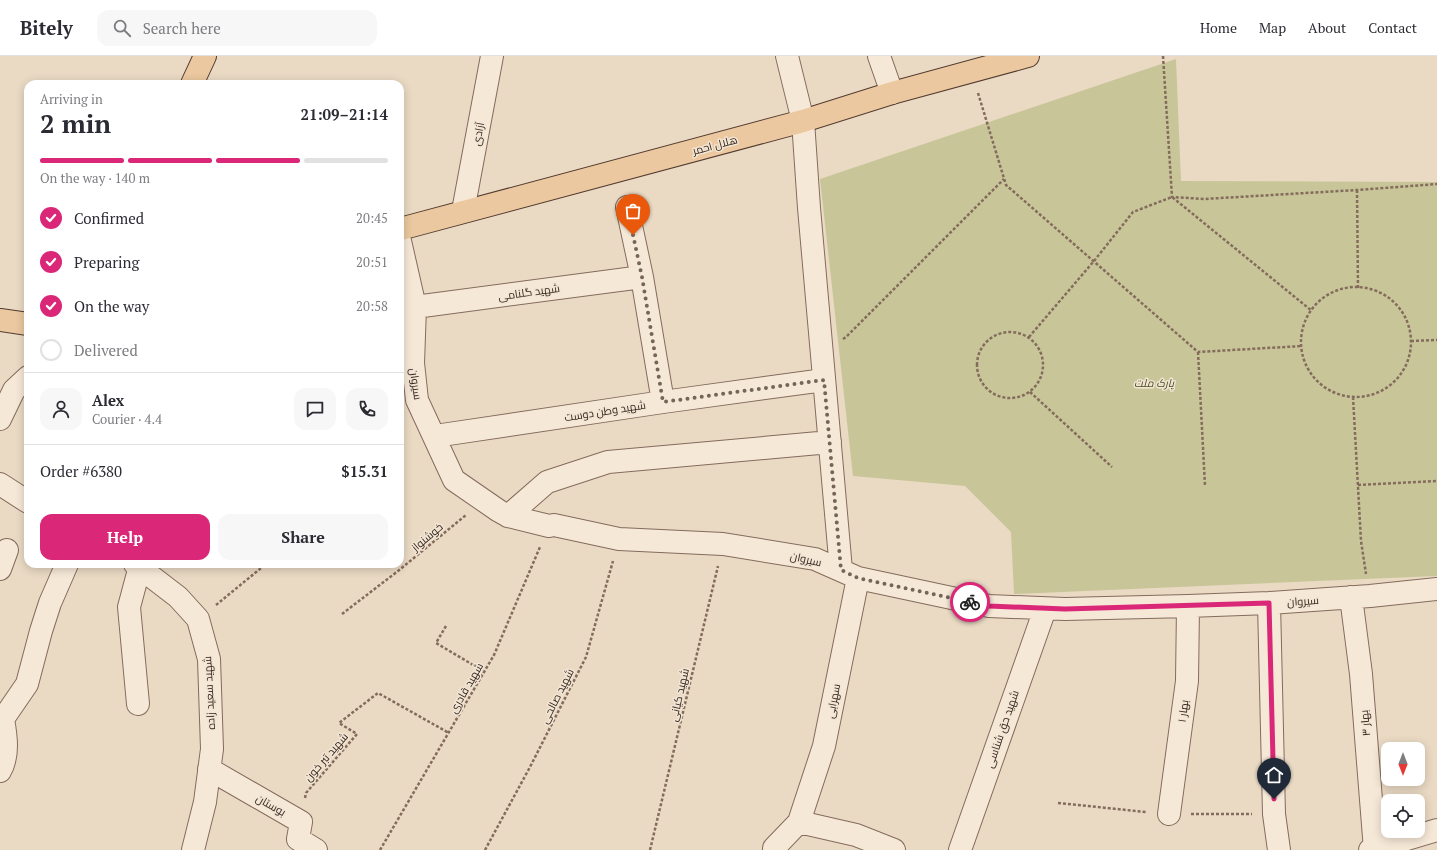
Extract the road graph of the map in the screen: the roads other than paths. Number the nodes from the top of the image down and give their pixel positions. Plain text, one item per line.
1 (205, 56) edge
2 (492, 56) edge
3 (787, 56) edge
4 (879, 56) edge
5 (1028, 56) edge
6 (194, 80) edge
7 (892, 93) junction
8 (804, 121) junction
9 (627, 207) dead end
10 (464, 211) junction
11 (404, 228) edge
12 (404, 259) edge
13 (642, 277) junction
14 (415, 307) junction
15 (0, 320) edge
16 (24, 323) edge
17 (824, 380) junction
18 (24, 381) edge
19 (663, 402) junction
20 (0, 420) edge
21 (435, 436) junction
22 (830, 442) junction
23 (0, 484) edge
24 (24, 499) edge
25 (508, 516) junction
26 (65, 568) edge
27 (137, 568) edge
28 (142, 568) edge
29 (850, 574) junction
30 (1437, 589) edge
31 (1360, 597) junction
32 (1269, 603) junction
33 (1188, 606) junction
34 (1045, 609) junction
35 (138, 704) dead end
36 (2, 718) edge
37 (2, 768) edge
38 (209, 769) junction
39 (1169, 814) dead end
40 (799, 822) junction
41 (1437, 830) edge
42 (193, 850) edge
43 (316, 850) edge
44 (774, 850) edge
45 (894, 850) edge
46 (960, 850) edge
47 (1279, 850) edge
48 (1373, 850) edge

1 - 6 main road
2 - 10 street, آزادی
3 - 8 street, سهرابی
4 - 7 street
5 - 7 main road, هلال احمر
7 - 8 main road, هلال احمر
8 - 10 main road, هلال احمر
8 - 17 street, سهرابی
9 - 13 street
10 - 11 main road, هلال احمر
12 - 14 street, سیروان
13 - 14 street, شهید گلنامی
13 - 19 street
14 - 21 street, سیروان
15 - 16 main road
17 - 19 street, شهید وطن دوست
17 - 22 street, سهرابی
18 - 20 street
19 - 21 street, شهید وطن دوست
21 - 25 street, سیروان
22 - 25 street
22 - 29 street, سهرابی
23 - 24 street
25 - 29 street, سیروان
26 - 36 street
27 - 35 street
28 - 38 street, شهید سعید زاده
29 - 34 street, سیروان
29 - 40 street, سهرابی
30 - 31 street, سیروان
31 - 32 street, سیروان
31 - 48 street, بهار ۳
32 - 33 street, سیروان
32 - 47 street
33 - 34 street, سیروان
33 - 39 street, بهار ۱
34 - 46 street, شهید حق شناسی
36 - 37 street
38 - 42 street, شهید سعید زاده
38 - 43 street, بوستان
40 - 44 street
40 - 45 street
41 - 48 street

